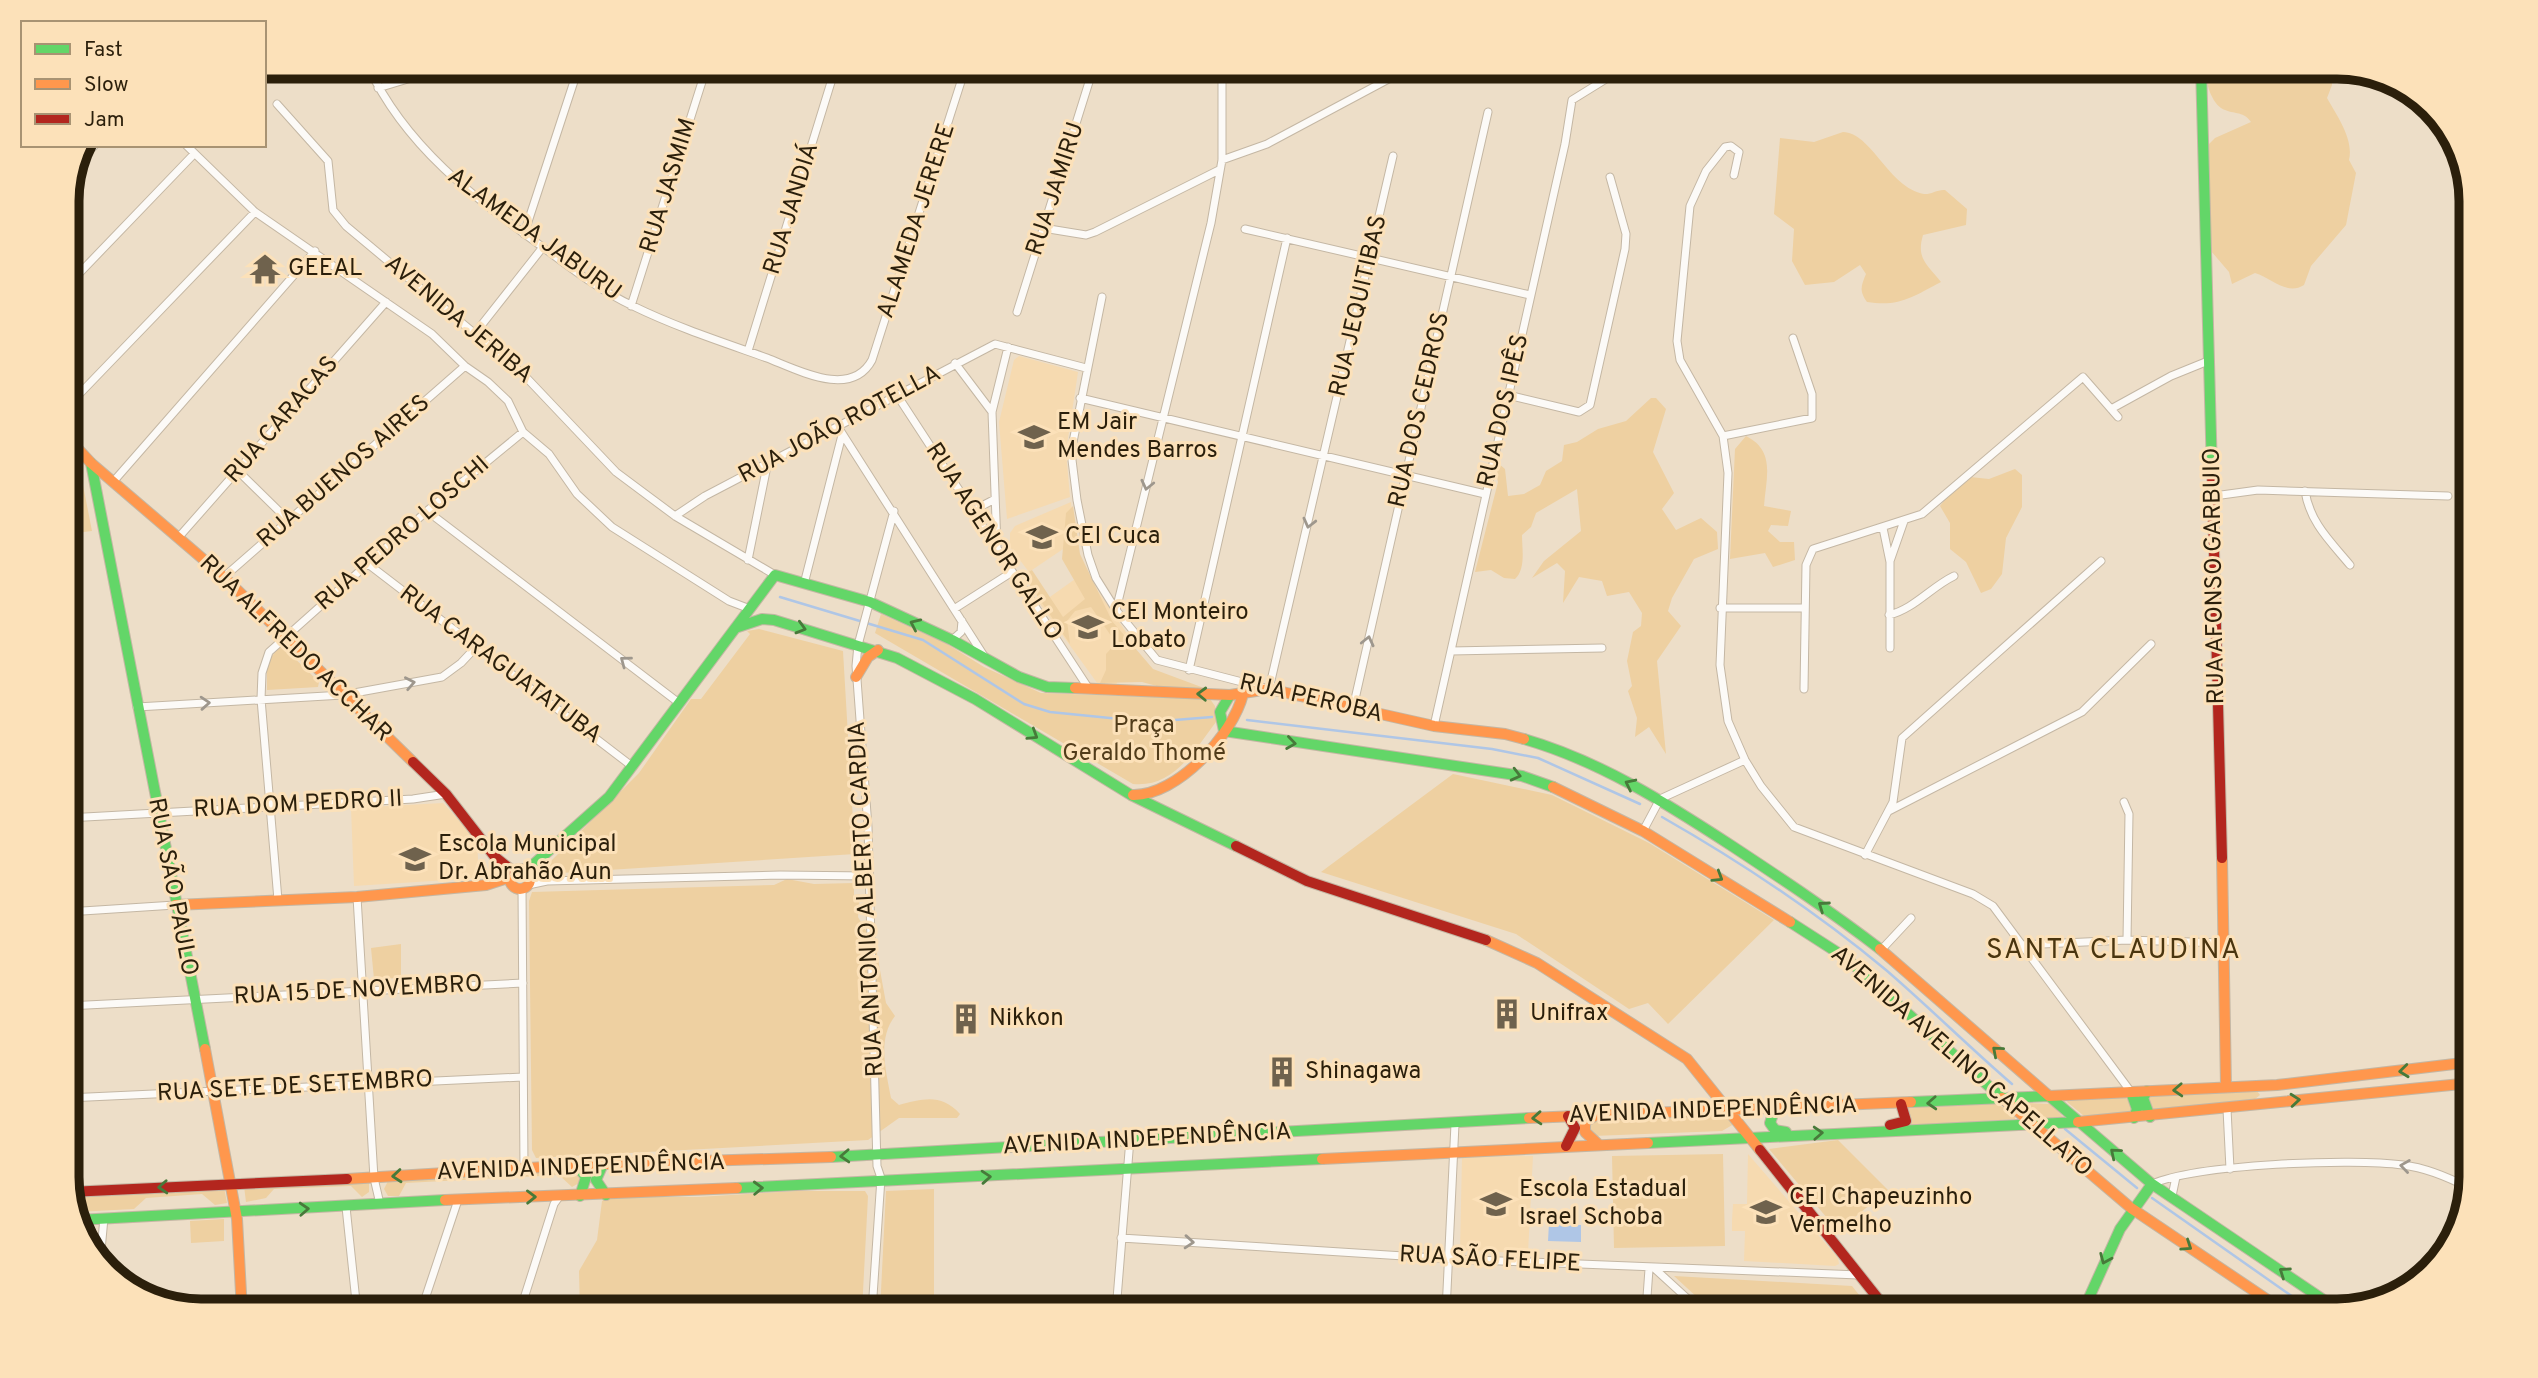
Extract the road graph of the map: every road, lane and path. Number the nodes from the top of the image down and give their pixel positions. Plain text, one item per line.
1 (373, 79) edge
2 (407, 79) edge
3 (575, 79) edge
4 (703, 79) edge
5 (832, 79) edge
6 (962, 79) edge
7 (1090, 79) edge
8 (1222, 79) edge
9 (1389, 79) edge
10 (1606, 79) edge
11 (2201, 79) edge
12 (377, 88) junction
13 (277, 103) dead end
14 (1488, 112) dead end
15 (188, 147) edge
16 (194, 154) junction
17 (1393, 156) dead end
18 (1222, 160) junction
19 (1219, 170) junction
20 (1734, 176) dead end
21 (1610, 177) dead end
22 (255, 212) junction
23 (1043, 228) junction
24 (1245, 229) dead end
25 (524, 234) junction
26 (1287, 238) junction
27 (543, 247) junction
28 (315, 251) junction
29 (1370, 257) junction
30 (79, 274) edge
31 (1450, 276) junction
32 (1530, 295) junction
33 (1102, 297) dead end
34 (386, 302) junction
35 (631, 306) junction
36 (1017, 312) dead end
37 (476, 332) junction
38 (1793, 338) dead end
39 (1008, 346) junction
40 (748, 351) junction
41 (2208, 361) junction
42 (955, 363) junction
43 (465, 366) junction
44 (1086, 368) junction
45 (863, 374) joint
46 (79, 395) edge
47 (897, 395) junction
48 (1508, 396) junction
49 (1080, 398) junction
50 (2111, 409) junction
51 (992, 412) junction
52 (2118, 416) dead end
53 (1162, 418) junction
54 (838, 427) junction
55 (523, 432) junction
56 (842, 435) junction
57 (1723, 436) junction
58 (1242, 437) junction
59 (79, 450) edge
60 (1325, 457) junction
61 (91, 463) junction
62 (767, 466) junction
63 (237, 470) junction
64 (1405, 477) junction
65 (113, 482) junction
66 (2305, 491) junction
67 (1485, 494) junction
68 (2214, 496) junction
69 (2448, 496) dead end
70 (995, 499) junction
71 (974, 510) junction
72 (427, 511) junction
73 (894, 511) junction
74 (675, 516) junction
75 (288, 520) junction
76 (1904, 521) junction
77 (1883, 528) junction
78 (178, 538) junction
79 (997, 548) junction
80 (748, 560) junction
81 (2101, 561) dead end
82 (1890, 562) junction
83 (368, 564) junction
84 (2350, 565) dead end
85 (1012, 572) junction
86 (775, 575) junction
87 (1954, 576) dead end
88 (224, 577) junction
89 (804, 584) junction
90 (869, 606) junction
91 (1720, 608) junction
92 (1804, 608) junction
93 (750, 609) junction
94 (954, 609) junction
95 (1116, 610) junction
96 (1889, 615) junction
97 (962, 621) junction
98 (736, 628) junction
99 (283, 636) junction
100 (860, 639) junction
101 (952, 640) junction
102 (2151, 644) dead end
103 (475, 647) junction
104 (1602, 648) dead end
105 (1890, 648) dead end
106 (878, 650) junction
107 (1451, 651) junction
108 (986, 660) junction
109 (1189, 670) junction
110 (856, 677) junction
111 (1243, 688) junction
112 (1090, 689) junction
113 (1269, 689) junction
114 (1804, 689) dead end
115 (343, 695) junction
116 (1230, 695) junction
117 (261, 699) junction
118 (679, 703) junction
119 (137, 707) junction
120 (1353, 708) junction
121 (1434, 726) junction
122 (1223, 731) junction
123 (1745, 760) junction
124 (632, 767) junction
125 (1168, 787) junction
126 (446, 794) junction
127 (1131, 795) junction
128 (1660, 799) junction
129 (2124, 802) dead end
130 (271, 806) junction
131 (1889, 811) junction
132 (158, 813) junction
133 (1168, 813) junction
134 (79, 817) edge
135 (1643, 831) junction
136 (1865, 855) junction
137 (869, 876) junction
138 (521, 879) junction
139 (357, 897) junction
140 (278, 900) junction
141 (175, 905) junction
142 (79, 911) edge
143 (1911, 918) dead end
144 (2127, 940) junction
145 (2223, 943) junction
146 (2022, 945) junction
147 (1882, 949) junction
148 (523, 983) junction
149 (364, 991) junction
150 (193, 999) junction
151 (79, 1005) edge
152 (2459, 1064) edge
153 (523, 1077) junction
154 (368, 1083) junction
155 (2459, 1084) edge
156 (2226, 1086) junction
157 (2242, 1087) junction
158 (2147, 1091) junction
159 (213, 1092) junction
160 (2131, 1092) junction
161 (2049, 1096) junction
162 (79, 1098) edge
163 (2002, 1098) junction
164 (1902, 1104) junction
165 (2257, 1104) junction
166 (1727, 1108) junction
167 (1779, 1108) junction
168 (2227, 1109) junction
169 (1596, 1115) junction
170 (1568, 1116) junction
171 (2150, 1117) junction
172 (2134, 1118) junction
173 (2078, 1122) junction
174 (1455, 1124) junction
175 (2034, 1125) junction
176 (1868, 1131) junction
177 (1795, 1134) junction
178 (1750, 1138) junction
179 (1130, 1139) junction
180 (1599, 1145) junction
181 (1566, 1146) junction
182 (1455, 1153) junction
183 (877, 1154) junction
184 (603, 1164) junction
185 (576, 1165) junction
186 (524, 1168) junction
187 (1127, 1169) junction
188 (2230, 1169) junction
189 (2176, 1177) junction
190 (374, 1178) junction
191 (881, 1183) junction
192 (2459, 1183) edge
193 (231, 1184) junction
194 (2152, 1184) junction
195 (80, 1191) edge
196 (606, 1195) junction
197 (580, 1196) junction
198 (2172, 1196) junction
199 (559, 1197) junction
200 (458, 1200) junction
201 (380, 1205) junction
202 (346, 1207) junction
203 (2131, 1208) junction
204 (236, 1213) junction
205 (104, 1218) junction
206 (86, 1219) edge
207 (1121, 1238) junction
208 (101, 1248) edge
209 (1451, 1259) junction
210 (1652, 1269) junction
211 (1860, 1275) junction
212 (241, 1299) edge
213 (356, 1299) edge
214 (425, 1299) edge
215 (524, 1299) edge
216 (873, 1299) edge
217 (1117, 1299) edge
218 (1447, 1299) edge
219 (1648, 1299) edge
220 (1687, 1299) edge
221 (1879, 1299) edge
222 (2088, 1299) edge
223 (2266, 1299) edge
224 (2322, 1299) edge

1 - 12 street, ALAMEDA JABURU
2 - 12 street
3 - 25 street
4 - 35 street, RUA JASMIM
5 - 40 street, RUA JANDIÁ
6 - 45 street, ALAMEDA JERERE
7 - 23 street, RUA JAMIRU
8 - 18 street
9 - 18 street
10 - 32 street, RUA DOS IPÊS
11 - 41 street, RUA AFONSO GARBUIO
12 - 25 street, ALAMEDA JABURU
13 - 37 street, AVENIDA JERIBA
14 - 31 street, RUA DOS CEDROS
15 - 16 street
16 - 22 street
16 - 30 street
17 - 29 street, RUA JEQUITIBAS
18 - 19 street
19 - 23 street
19 - 53 street
20 - 57 street
21 - 48 street
22 - 28 street
22 - 46 street
23 - 36 street, RUA JAMIRU
24 - 26 street
25 - 27 street, ALAMEDA JABURU
26 - 29 street
26 - 58 street
27 - 35 street, ALAMEDA JABURU
27 - 37 street
28 - 34 street
28 - 65 street
29 - 31 street
29 - 60 street, RUA JEQUITIBAS
31 - 32 street
31 - 64 street, RUA DOS CEDROS
32 - 48 street, RUA DOS IPÊS
33 - 44 street, RUA PEROBA
34 - 43 street
34 - 63 street, RUA CARACAS
35 - 40 street, ALAMEDA JABURU
37 - 74 street, AVENIDA JERIBA
38 - 57 street
39 - 42 street, RUA JOÃO ROTELLA
39 - 44 street
39 - 51 street
40 - 45 street, ALAMEDA JABURU
41 - 50 street
41 - 68 street, RUA AFONSO GARBUIO
42 - 47 street, RUA JOÃO ROTELLA
42 - 51 street
43 - 55 street
43 - 75 street, RUA BUENOS AIRES
44 - 49 street, RUA PEROBA
47 - 54 street, RUA JOÃO ROTELLA
47 - 71 street, RUA AGENOR GALLO
48 - 67 street, RUA DOS IPÊS
49 - 53 street
49 - 95 street, RUA PEROBA
50 - 52 street
50 - 76 street
51 - 70 street
53 - 58 street
53 -> 95 street
54 - 56 street
54 - 62 street, RUA JOÃO ROTELLA
55 - 72 street, RUA PEDRO LOSCHI
55 - 93 street
56 - 73 street
56 - 89 street
57 - 91 street
58 - 60 street
58 - 109 street
59 - 61 street, RUA ALFREDO ACCHAR
60 - 64 street
60 -> 113 street, RUA JEQUITIBAS
61 - 65 street, RUA ALFREDO ACCHAR
61 - 119 street, RUA SÃO PAULO
62 - 74 street, RUA JOÃO ROTELLA
62 - 80 street
63 - 75 street
63 - 78 street, RUA CARACAS
64 - 67 street
120 -> 64 street, RUA DOS CEDROS
65 - 78 street, RUA ALFREDO ACCHAR
66 - 68 street
66 - 69 street
66 - 84 street
67 - 107 street, RUA DOS IPÊS
68 - 145 street, RUA AFONSO GARBUIO
70 - 71 street
70 - 79 street
71 - 79 street, RUA AGENOR GALLO
72 - 83 street, RUA PEDRO LOSCHI
118 -> 72 street
73 - 90 street, RUA ANTONIO ALBERTO CARDIA
73 - 94 street
74 - 80 street, AVENIDA JERIBA
75 - 88 street, RUA BUENOS AIRES
76 - 77 street
76 - 82 street
77 - 82 street
77 - 92 street
78 - 88 street, RUA ALFREDO ACCHAR
79 - 85 street, RUA AGENOR GALLO
80 - 86 street, AVENIDA JERIBA
81 - 131 street
82 - 96 street
83 - 99 street, RUA PEDRO LOSCHI
83 - 103 street, RUA CARAGUATATUBA
85 - 94 street
85 - 112 street, RUA AGENOR GALLO
86 - 89 street
86 - 93 street
87 - 96 street
88 - 99 street, RUA ALFREDO ACCHAR
89 - 90 street
90 - 100 street, RUA ANTONIO ALBERTO CARDIA
101 -> 90 street
91 - 92 street
91 - 123 street
92 - 114 street
93 - 98 street
94 - 97 street
95 - 109 street, RUA PEROBA
96 - 105 street
97 - 101 street
97 - 108 street
98 -> 100 street
98 - 118 street
99 - 115 street, RUA ALFREDO ACCHAR
99 - 117 street, RUA PEDRO LOSCHI
100 - 106 street
100 - 110 street, RUA ANTONIO ALBERTO CARDIA
101 - 108 street
102 - 131 street
115 -> 103 street
103 - 124 street, RUA CARAGUATATUBA
104 - 107 street
106 - 110 street
106 -> 127 street
107 - 121 street, RUA DOS IPÊS
108 - 112 street
109 - 111 street, RUA PEROBA
110 - 137 street, RUA ANTONIO ALBERTO CARDIA
111 - 113 street
111 - 116 street
111 - 122 street
116 -> 112 street
113 - 120 street, RUA PEROBA
115 - 117 street
115 - 126 street, RUA ALFREDO ACCHAR
116 - 122 street
119 -> 117 street
117 - 130 street, RUA PEDRO LOSCHI
118 - 124 street
119 - 132 street, RUA SÃO PAULO
120 - 121 street, RUA PEROBA
128 -> 121 street, AVENIDA AVELINO CAPELLATO
122 - 125 street
122 -> 135 street, AVENIDA AVELINO CAPELLATO
123 - 128 street
123 - 136 street
124 - 138 street
125 - 127 street
125 - 133 street
126 - 130 street, RUA DOM PEDRO II
126 - 138 street, RUA ALFREDO ACCHAR
127 - 133 street
128 - 135 street
147 -> 128 street, AVENIDA AVELINO CAPELLATO
129 - 144 street
130 - 132 street, RUA DOM PEDRO II
130 - 140 street, RUA PEDRO LOSCHI
131 - 136 street
132 - 134 street, RUA DOM PEDRO II
132 - 141 street, RUA SÃO PAULO
133 - 166 street
135 -> 163 street, AVENIDA AVELINO CAPELLATO
136 - 146 street
137 - 138 street
137 - 183 street, RUA ANTONIO ALBERTO CARDIA
138 - 139 street
138 - 148 street
139 - 140 street
139 - 149 street
140 - 141 street
141 - 142 street
141 - 150 street, RUA SÃO PAULO
143 - 147 street
144 - 145 street
144 - 146 street
145 - 156 street, RUA AFONSO GARBUIO
146 - 160 street
161 -> 147 street, AVENIDA AVELINO CAPELLATO
148 - 149 street, RUA 15 DE NOVEMBRO
148 - 153 street
149 - 150 street, RUA 15 DE NOVEMBRO
149 - 154 street
150 - 151 street, RUA 15 DE NOVEMBRO
150 - 159 street, RUA SÃO PAULO
152 -> 157 street, AVENIDA INDEPENDÊNCIA
153 - 154 street, RUA SETE DE SETEMBRO
153 - 186 street
154 - 159 street, RUA SETE DE SETEMBRO
154 - 190 street
165 -> 155 street, AVENIDA INDEPENDÊNCIA
156 - 157 street, AVENIDA INDEPENDÊNCIA
156 -> 158 street, AVENIDA INDEPENDÊNCIA
157 - 165 street
158 - 160 street, AVENIDA INDEPENDÊNCIA
158 - 171 street
159 - 162 street, RUA SETE DE SETEMBRO
159 - 193 street, RUA SÃO PAULO
160 - 161 street, AVENIDA INDEPENDÊNCIA
160 - 172 street
161 - 163 street, AVENIDA INDEPENDÊNCIA
161 - 173 street, AVENIDA AVELINO CAPELLATO
163 -> 164 street, AVENIDA INDEPENDÊNCIA
163 - 175 street, AVENIDA AVELINO CAPELLATO
164 - 167 street, AVENIDA INDEPENDÊNCIA
164 - 176 street
165 - 168 street, AVENIDA INDEPENDÊNCIA
166 - 167 street, AVENIDA INDEPENDÊNCIA
166 - 169 street, AVENIDA INDEPENDÊNCIA
166 - 178 street
167 - 177 street
168 - 171 street, AVENIDA INDEPENDÊNCIA
168 - 188 street
169 - 170 street, AVENIDA INDEPENDÊNCIA
169 - 180 street
170 -> 174 street, AVENIDA INDEPENDÊNCIA
170 - 181 street
171 - 172 street, AVENIDA INDEPENDÊNCIA
172 - 173 street, AVENIDA INDEPENDÊNCIA
173 - 175 street, AVENIDA INDEPENDÊNCIA
194 -> 173 street, AVENIDA AVELINO CAPELLATO
174 - 179 street, AVENIDA INDEPENDÊNCIA
174 - 182 street
175 - 176 street, AVENIDA INDEPENDÊNCIA
175 - 203 street, AVENIDA AVELINO CAPELLATO
177 -> 176 street, AVENIDA INDEPENDÊNCIA
177 - 178 street, AVENIDA INDEPENDÊNCIA
178 - 180 street, AVENIDA INDEPENDÊNCIA
178 - 211 street
179 - 183 street, AVENIDA INDEPENDÊNCIA
179 - 187 street
180 - 181 street, AVENIDA INDEPENDÊNCIA
181 - 182 street, AVENIDA INDEPENDÊNCIA
182 - 187 street, AVENIDA INDEPENDÊNCIA
182 - 209 street
183 -> 184 street, AVENIDA INDEPENDÊNCIA
183 - 191 street, RUA ANTONIO ALBERTO CARDIA
184 - 185 street, AVENIDA INDEPENDÊNCIA
184 - 196 street
185 - 186 street, AVENIDA INDEPENDÊNCIA
185 - 197 street
186 -> 190 street, AVENIDA INDEPENDÊNCIA
191 -> 187 street, AVENIDA INDEPENDÊNCIA
187 - 207 street
188 - 189 street
192 -> 188 street
189 - 194 street
189 - 198 street
190 - 193 street, AVENIDA INDEPENDÊNCIA
190 - 201 street
196 -> 191 street, AVENIDA INDEPENDÊNCIA
191 - 216 street, RUA ANTONIO ALBERTO CARDIA
193 -> 195 street, AVENIDA INDEPENDÊNCIA
193 - 204 street, RUA SÃO PAULO
194 - 198 street, AVENIDA AVELINO CAPELLATO
194 - 203 street
196 - 197 street, AVENIDA INDEPENDÊNCIA
197 - 199 street, AVENIDA INDEPENDÊNCIA
224 -> 198 street, AVENIDA AVELINO CAPELLATO
200 -> 199 street, AVENIDA INDEPENDÊNCIA
199 - 215 street
200 - 201 street, AVENIDA INDEPENDÊNCIA
200 - 214 street
201 - 202 street, AVENIDA INDEPENDÊNCIA
204 -> 202 street, AVENIDA INDEPENDÊNCIA
202 - 213 street
203 -> 222 street
203 -> 223 street, AVENIDA AVELINO CAPELLATO
204 - 205 street, AVENIDA INDEPENDÊNCIA
204 - 212 street, RUA SÃO PAULO
205 - 206 street, AVENIDA INDEPENDÊNCIA
205 - 208 street
207 -> 209 street, RUA SÃO FELIPE
207 - 217 street
209 - 210 street, RUA SÃO FELIPE
209 - 218 street
210 - 211 street, RUA SÃO FELIPE
210 - 219 street
210 - 220 street
211 - 221 street

